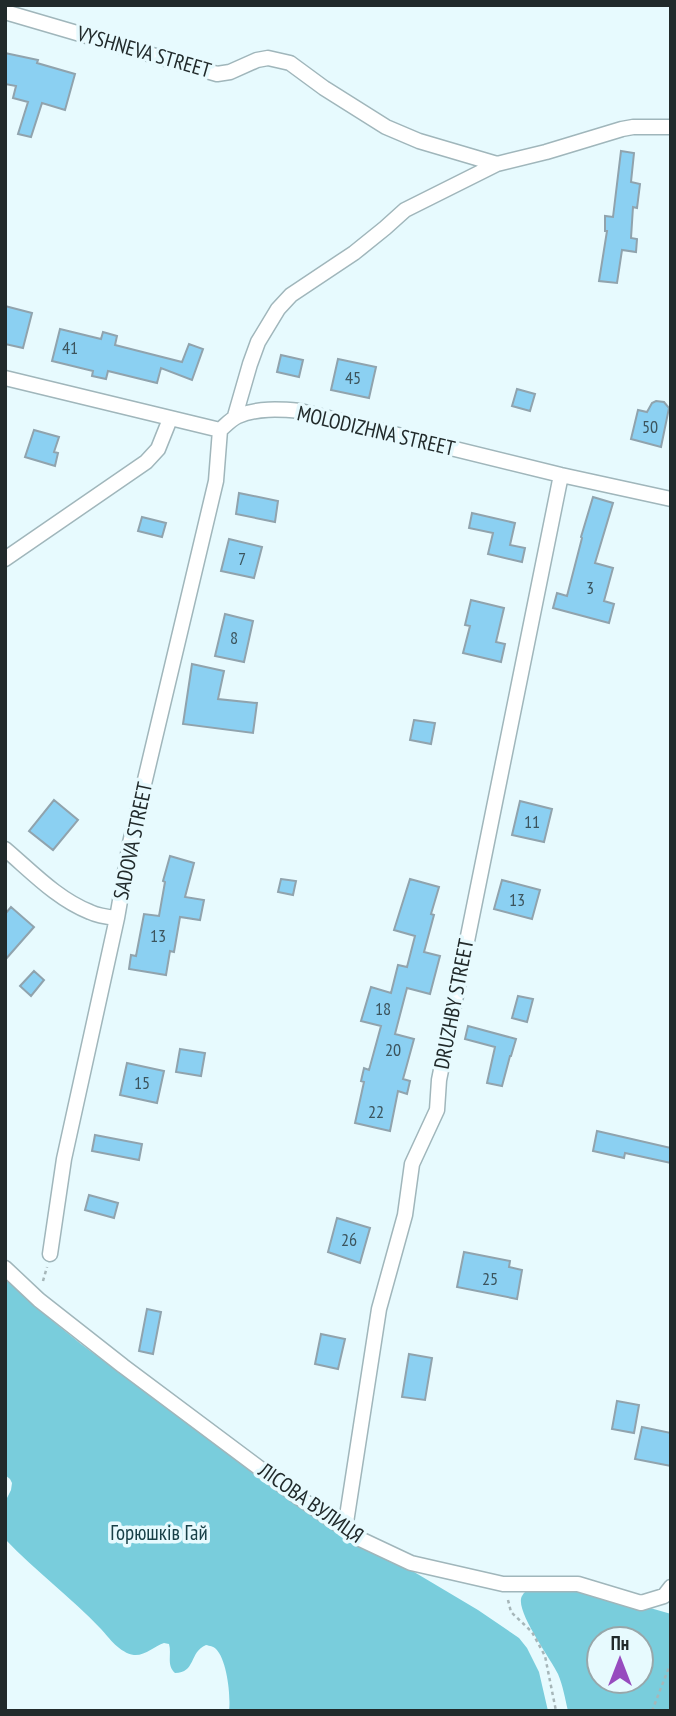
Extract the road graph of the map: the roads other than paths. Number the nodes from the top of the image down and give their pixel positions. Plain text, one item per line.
1 (5, 12) edge
2 (671, 127) edge
3 (497, 164) junction
4 (5, 378) edge
5 (235, 416) junction
6 (170, 419) junction
7 (220, 430) junction
8 (561, 475) junction
9 (671, 499) edge
10 (5, 559) edge
11 (5, 849) edge
12 (117, 918) junction
13 (50, 1254) road end
14 (5, 1268) edge
15 (345, 1529) junction
16 (668, 1593) edge

1 - 3 street, VYSHNEVA STREET
2 - 3 street
3 - 5 street
4 - 6 street
5 - 7 street
5 - 8 street, MOLODIZHNA STREET
6 - 7 street
6 - 10 street
7 - 12 street, SADOVA STREET
8 - 9 street, MOLODIZHNA STREET
8 - 15 street, DRUZHBY STREET
11 - 12 street
12 - 13 street, SADOVA STREET
14 - 15 street, ЛІСОВА ВУЛИЦЯ
15 - 16 street, ЛІСОВА ВУЛИЦЯ

